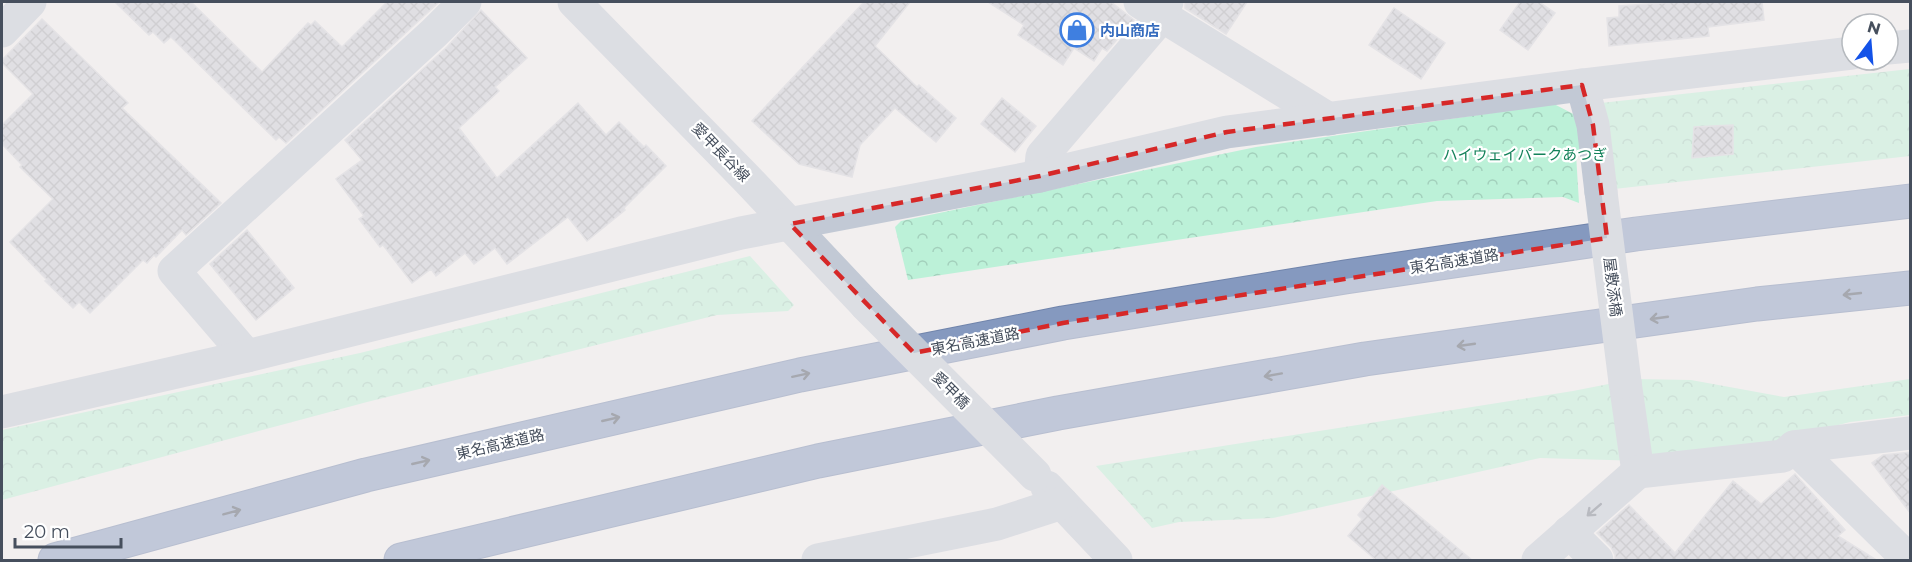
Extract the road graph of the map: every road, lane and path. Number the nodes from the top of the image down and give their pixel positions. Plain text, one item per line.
1 (30, 2) edge
2 (465, 2) edge
3 (574, 2) edge
4 (1156, 6) edge
5 (2, 31) edge
6 (1840, 54) edge
7 (1582, 85) junction
8 (1329, 119) junction
9 (1041, 176) junction
10 (1911, 201) edge
11 (790, 224) junction
12 (1911, 288) edge
13 (867, 305) joint
14 (247, 356) junction
15 (2, 412) edge
16 (1911, 432) edge
17 (1794, 447) junction
18 (1638, 472) junction
19 (1062, 503) junction
20 (1569, 532) junction
21 (55, 561) edge
22 (401, 561) edge
23 (818, 561) edge
24 (1116, 561) edge
25 (1538, 561) edge
26 (1596, 561) edge
27 (1909, 561) edge

1 - 5 street
2 - 14 street
3 - 11 street, 愛甲長谷線
4 - 8 street
4 - 9 street
6 - 7 street
7 - 8 street
7 - 18 street, 屋敷添橋, bridge
8 - 9 street
9 - 11 street
21 -> 10 highway, 東名高速道路
11 - 13 street, 愛甲長谷線
11 - 14 street
12 -> 22 highway
13 - 19 street, 愛甲橋, bridge
14 - 15 street
16 - 17 street
17 - 18 street
17 - 27 street
18 -> 20 street
19 - 23 street
19 - 24 street
20 - 25 street
20 - 26 street

